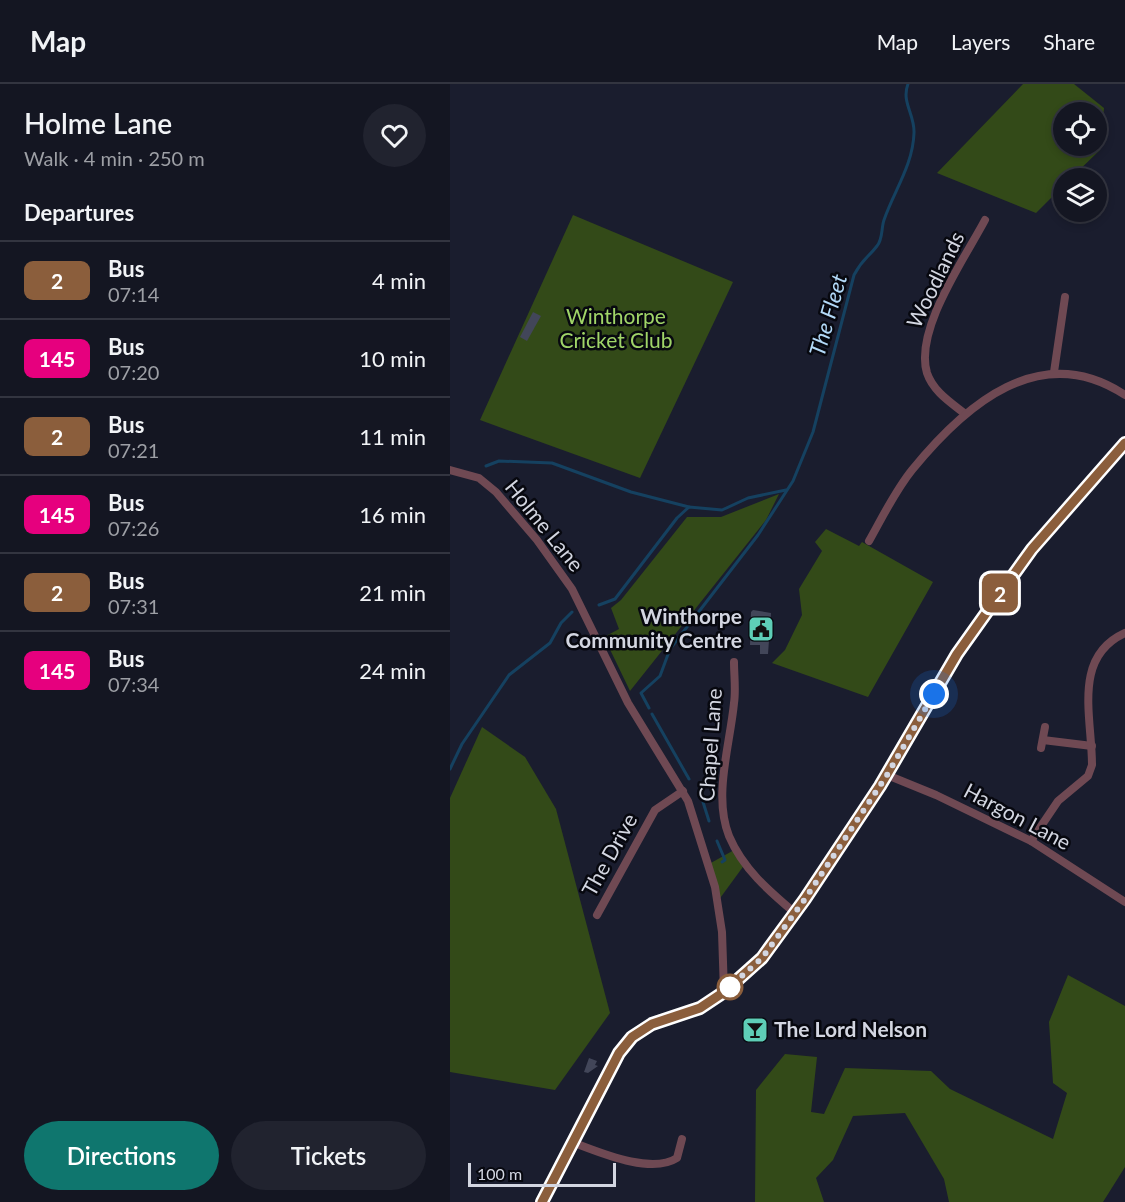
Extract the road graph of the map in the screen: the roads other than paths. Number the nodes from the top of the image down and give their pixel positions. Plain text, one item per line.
1 (985, 220) dead end
2 (1065, 297) dead end
3 (1054, 372) junction
4 (1125, 395) edge
5 (964, 413) junction
6 (1125, 443) edge
7 (450, 470) edge
8 (869, 541) dead end
9 (1125, 633) edge
10 (734, 662) dead end
11 (1045, 727) dead end
12 (1092, 746) junction
13 (887, 775) junction
14 (683, 791) junction
15 (1031, 841) junction
16 (1125, 902) edge
17 (795, 913) junction
18 (597, 915) dead end
19 (724, 992) junction
20 (682, 1139) dead end
21 (572, 1142) junction
22 (542, 1202) edge

1 - 5 street, Woodlands
2 - 3 street
3 - 4 street
3 - 5 street
5 - 8 street
6 - 13 street
7 - 14 street, Holme Lane
9 - 12 street
10 - 17 street, Chapel Lane
11 - 12 street
12 - 15 street
13 - 15 street, Hargon Lane
13 - 17 street
14 - 18 street, The Drive
14 - 19 street, Holme Lane
15 - 16 street, Hargon Lane
17 - 19 street
19 - 21 street
20 - 21 street
21 - 22 street

